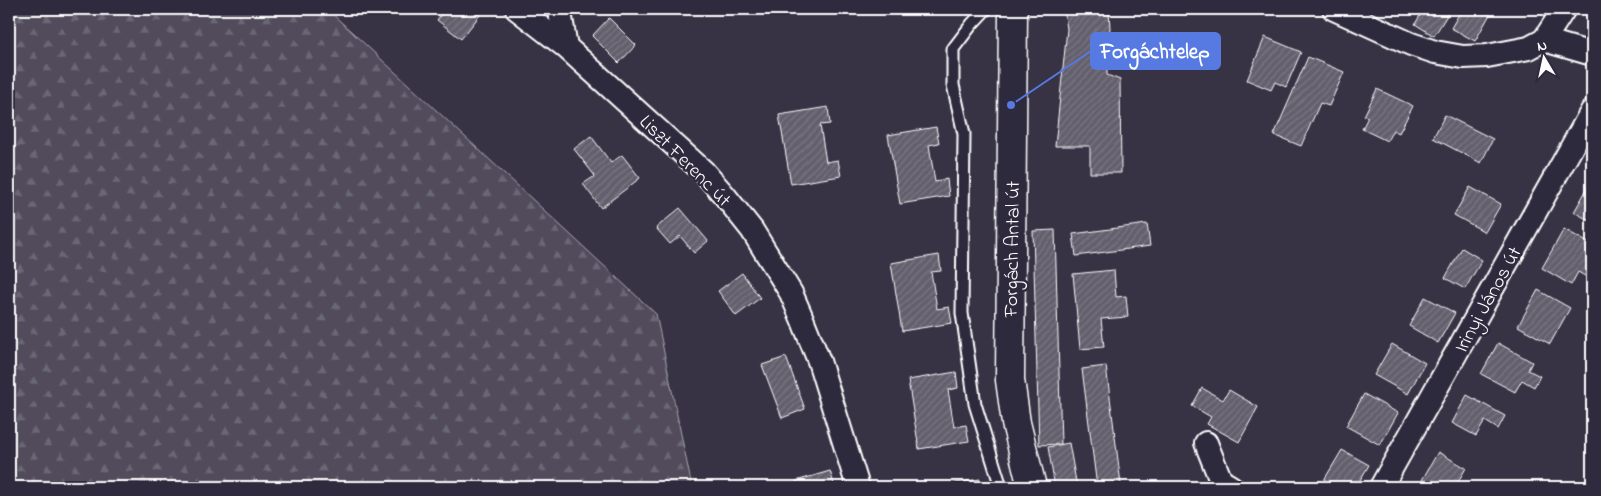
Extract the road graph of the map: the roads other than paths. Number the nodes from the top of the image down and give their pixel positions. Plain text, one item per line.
1 (517, 9) edge
2 (561, 9) edge
3 (986, 9) edge
4 (1013, 9) edge
5 (1334, 9) edge
6 (1564, 9) edge
7 (1544, 40) junction
8 (566, 47) junction
9 (1592, 54) edge
10 (1592, 111) edge
11 (1206, 442) dead end
12 (858, 487) edge
13 (1001, 487) edge
14 (1032, 487) edge
15 (1231, 487) edge
16 (1381, 487) edge

1 - 8 street, Liszt Ferenc út
2 - 8 street
3 - 13 lane
4 - 14 street, Forgách Antal út
5 - 7 street
6 - 7 street
7 - 9 street
8 - 12 street, Liszt Ferenc út
10 - 16 street, Irinyi János út
11 - 15 street

